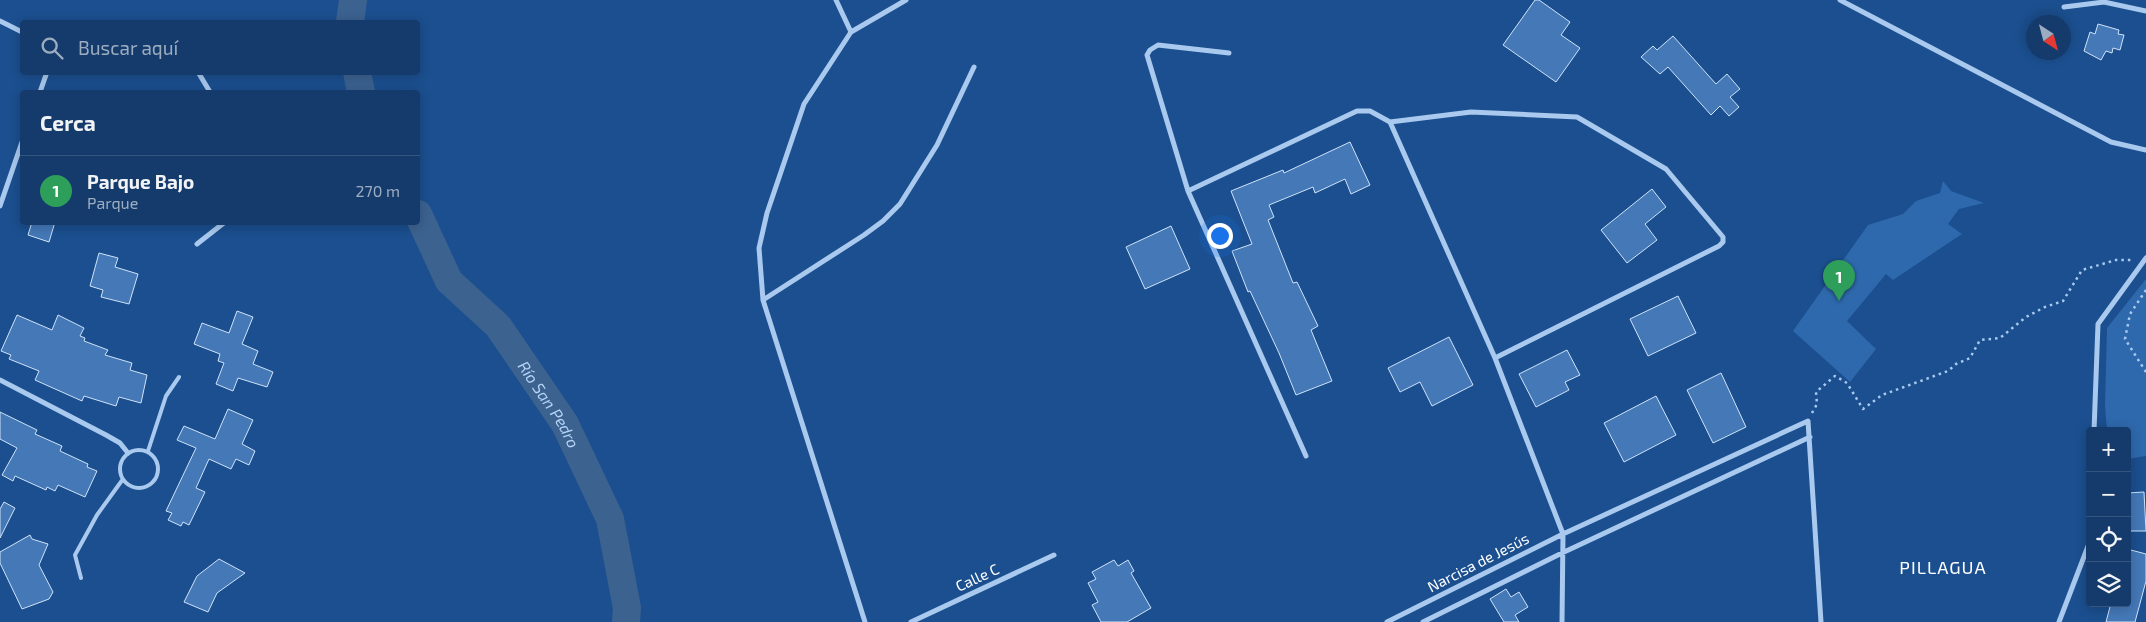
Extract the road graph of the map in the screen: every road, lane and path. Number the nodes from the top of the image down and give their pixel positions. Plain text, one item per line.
1 (836, 0) edge
2 (906, 0) edge
3 (1840, 0) edge
4 (1852, 0) edge
5 (2064, 7) dead end
6 (1857, 8) junction
7 (2146, 11) edge
8 (0, 21) edge
9 (20, 31) edge
10 (851, 32) junction
11 (1229, 53) dead end
12 (974, 67) dead end
13 (46, 75) edge
14 (200, 75) edge
15 (41, 90) edge
16 (209, 90) edge
17 (1390, 122) junction
18 (20, 148) edge
19 (2145, 150) edge
20 (1188, 190) junction
21 (0, 206) edge
22 (221, 225) edge
23 (197, 244) dead end
24 (2145, 259) edge
25 (2146, 290) edge
26 (763, 300) junction
27 (1495, 358) junction
28 (2146, 372) edge
29 (179, 378) dead end
30 (0, 380) edge
31 (1808, 421) junction
32 (2094, 427) edge
33 (1810, 437) junction
34 (148, 451) junction
35 (128, 453) junction
36 (1306, 456) dead end
37 (123, 479) junction
38 (1563, 534) junction
39 (2086, 551) edge
40 (1562, 553) junction
41 (1054, 555) dead end
42 (81, 578) dead end
43 (865, 622) edge
44 (911, 622) edge
45 (1386, 622) edge
46 (1423, 622) edge
47 (1562, 622) edge
48 (1821, 622) edge
49 (2059, 622) edge

1 - 10 street
2 - 10 street
3 - 6 street
4 - 6 street
5 - 7 street
6 - 19 street
8 - 9 street
10 - 26 street
11 - 20 street
12 - 26 street
13 - 15 street
14 - 16 street
17 - 20 street
17 - 27 street
17 - 27 street
18 - 21 street
20 - 36 street
22 - 23 street
24 - 31 path
24 - 32 street
25 - 28 path
26 - 43 street
27 - 38 street
29 - 34 lane
30 - 35 street
31 - 33 street
31 - 38 street, Narcisa de Jesús
33 - 40 street, Narcisa de Jesús
33 - 48 street
34 - 35 lane
34 - 37 lane
35 - 37 lane
37 - 42 lane
38 - 40 street
38 - 45 street, Narcisa de Jesús
39 - 49 street
40 - 46 street, Narcisa de Jesús
40 - 47 street
41 - 44 street, Calle C

